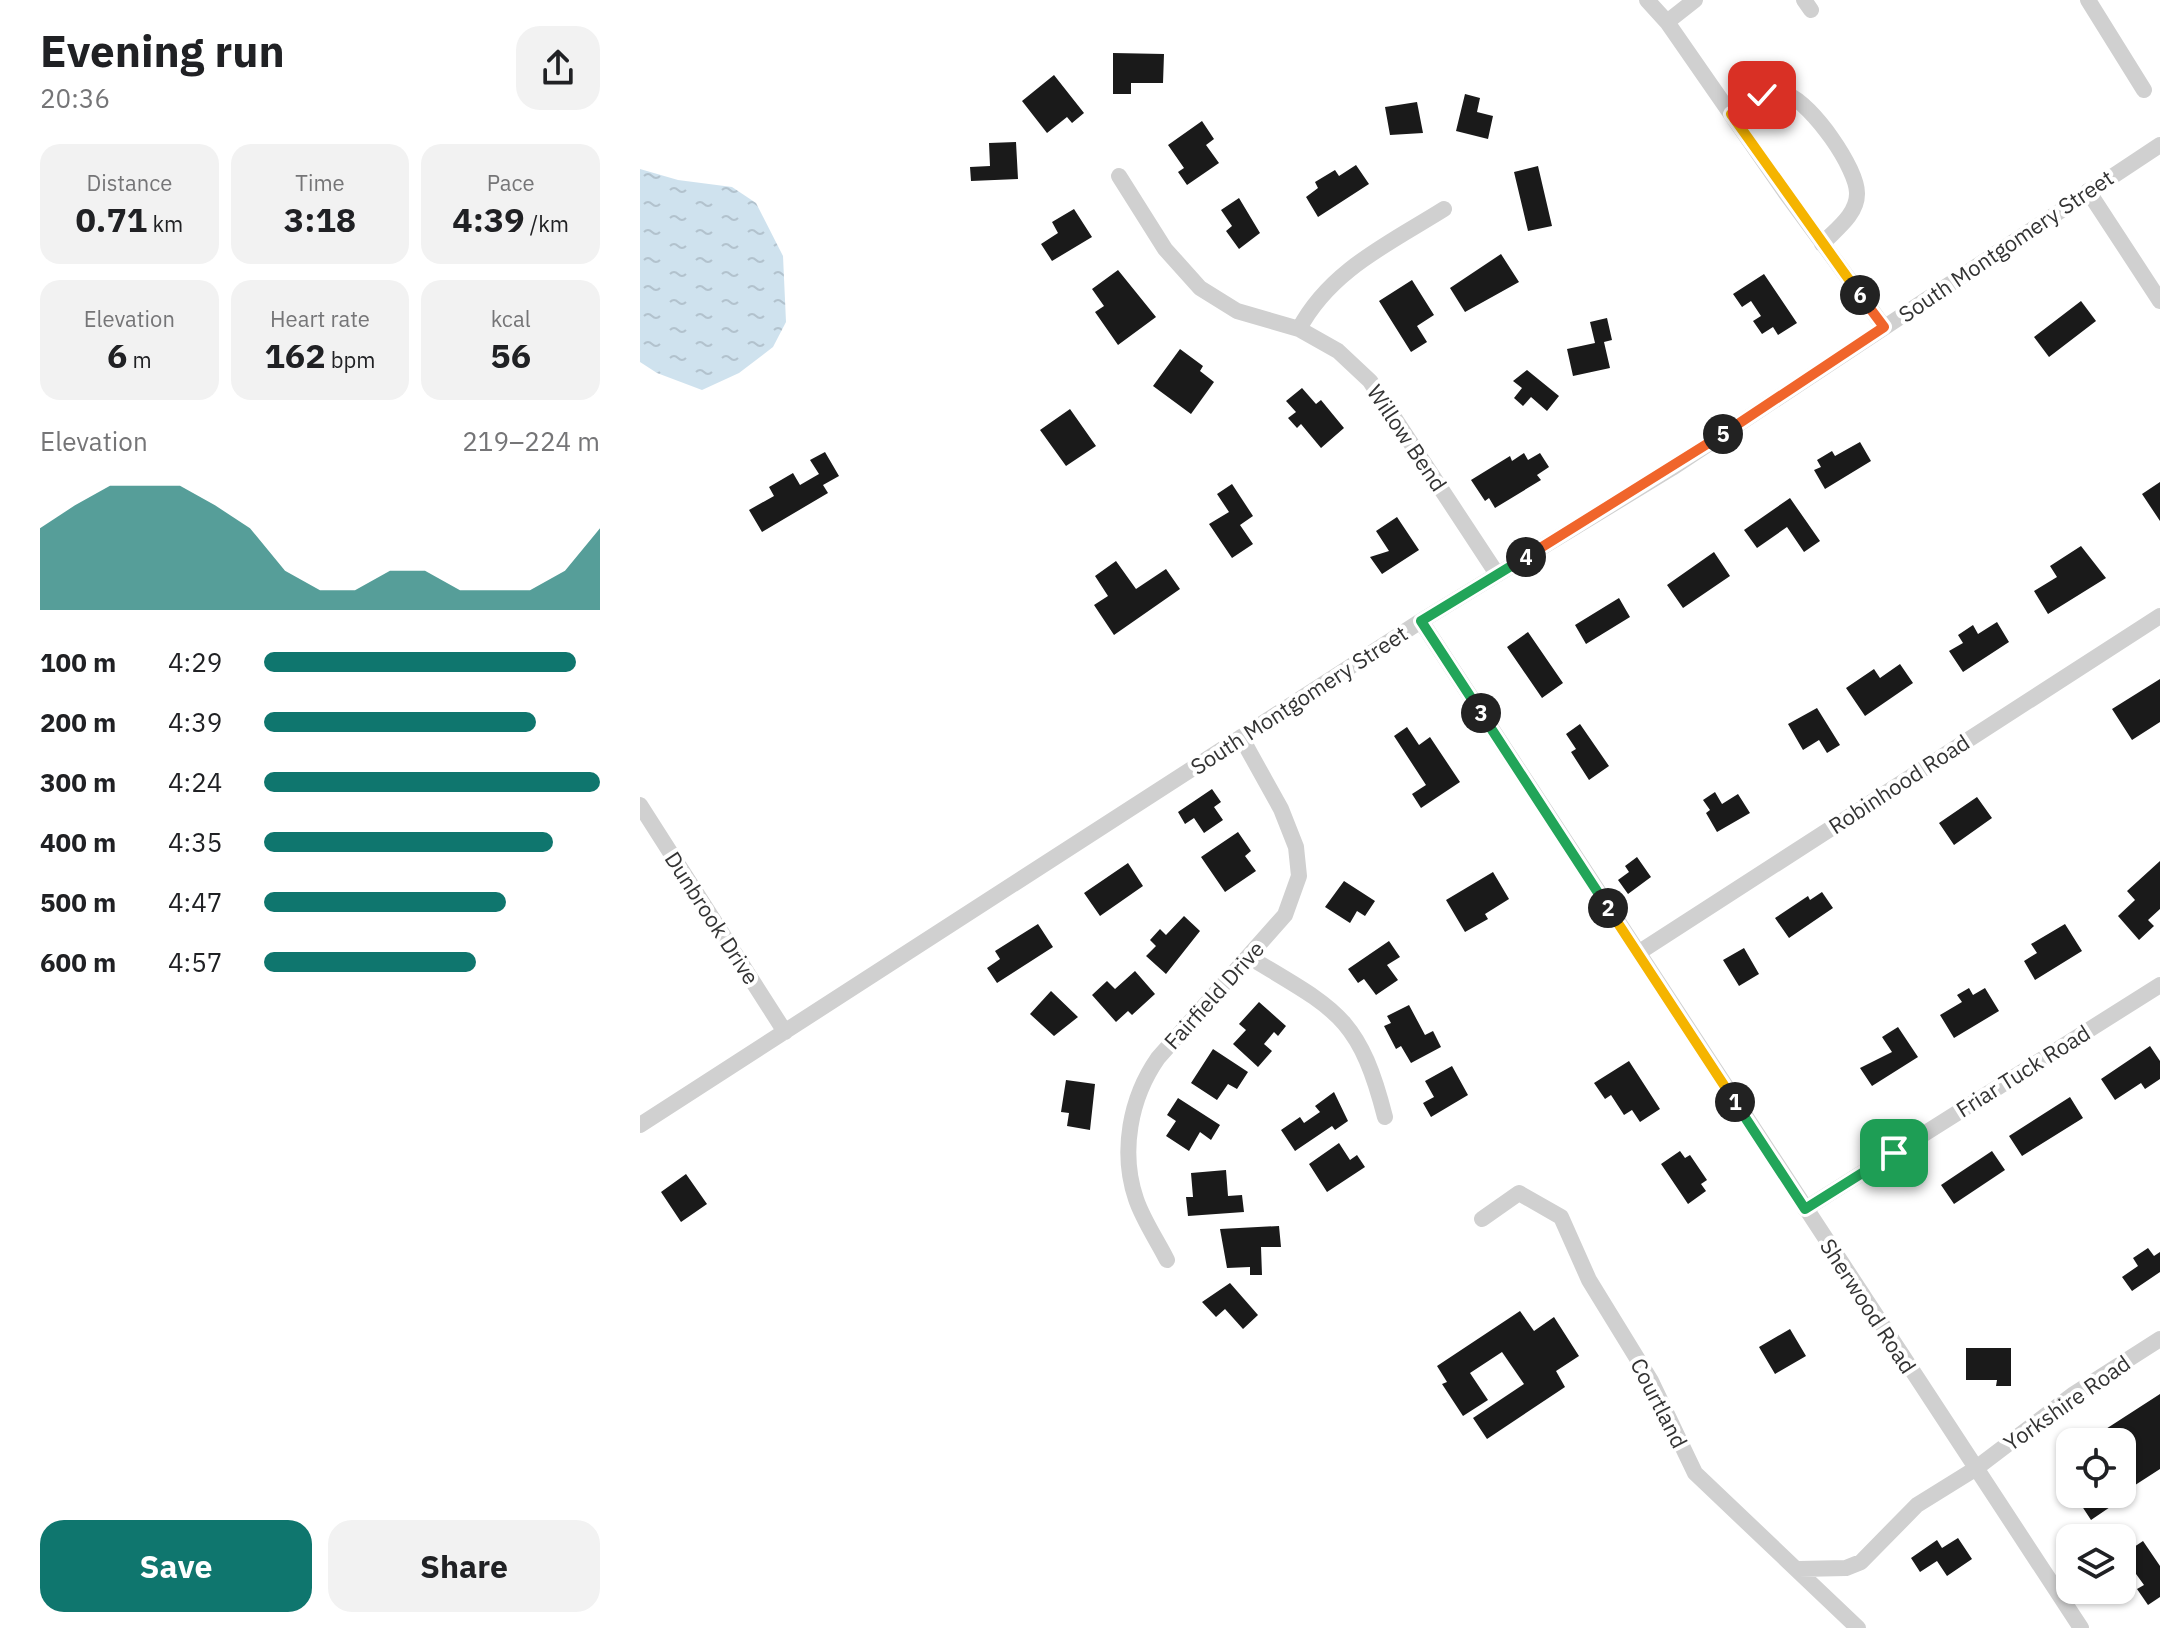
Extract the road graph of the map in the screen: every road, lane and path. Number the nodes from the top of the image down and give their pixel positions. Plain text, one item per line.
1 (1647, 0) edge
2 (1695, 0) edge
3 (2089, 1) edge
4 (1667, 22) junction
5 (2144, 90) dead end
6 (1731, 114) junction
7 (2160, 145) edge
8 (1119, 176) dead end
9 (2088, 191) junction
10 (1444, 209) dead end
11 (1822, 244) junction
12 (2160, 301) edge
13 (1884, 327) junction
14 (1299, 329) junction
15 (1497, 574) junction
16 (2160, 616) edge
17 (1421, 621) junction
18 (1241, 737) junction
19 (640, 805) edge
20 (1638, 953) junction
21 (1249, 957) junction
22 (2160, 985) edge
23 (785, 1032) junction
24 (1385, 1117) dead end
25 (640, 1125) edge
26 (1805, 1209) junction
27 (1482, 1219) dead end
28 (1167, 1260) dead end
29 (2160, 1339) edge
30 (1975, 1469) junction
31 (1799, 1569) junction
32 (1858, 1628) edge
33 (2081, 1628) edge

1 - 4 street
2 - 4 street
3 - 5 street
4 - 6 street
6 - 11 street
6 - 11 street
7 - 9 street, South Montgomery Street
8 - 14 street, Willow Bend
9 - 12 street
9 - 13 street, South Montgomery Street
10 - 14 street
11 - 13 street
13 - 15 street, South Montgomery Street
14 - 15 street, Willow Bend
15 - 17 street, South Montgomery Street
16 - 20 street, Robinhood Road
17 - 18 street, South Montgomery Street
17 - 20 street, Sherwood Road
18 - 21 street, Fairfield Drive
18 - 23 street, South Montgomery Street
19 - 23 street, Dunbrook Drive
20 - 26 street, Sherwood Road
21 - 24 street
21 - 28 street, Fairfield Drive
22 - 26 street, Friar Tuck Road
23 - 25 street, South Montgomery Street
26 - 30 street, Sherwood Road
27 - 31 street, Courtland
29 - 30 street, Yorkshire Road
30 - 31 street, Yorkshire Road
30 - 33 street, Sherwood Road
31 - 32 street, Courtland

